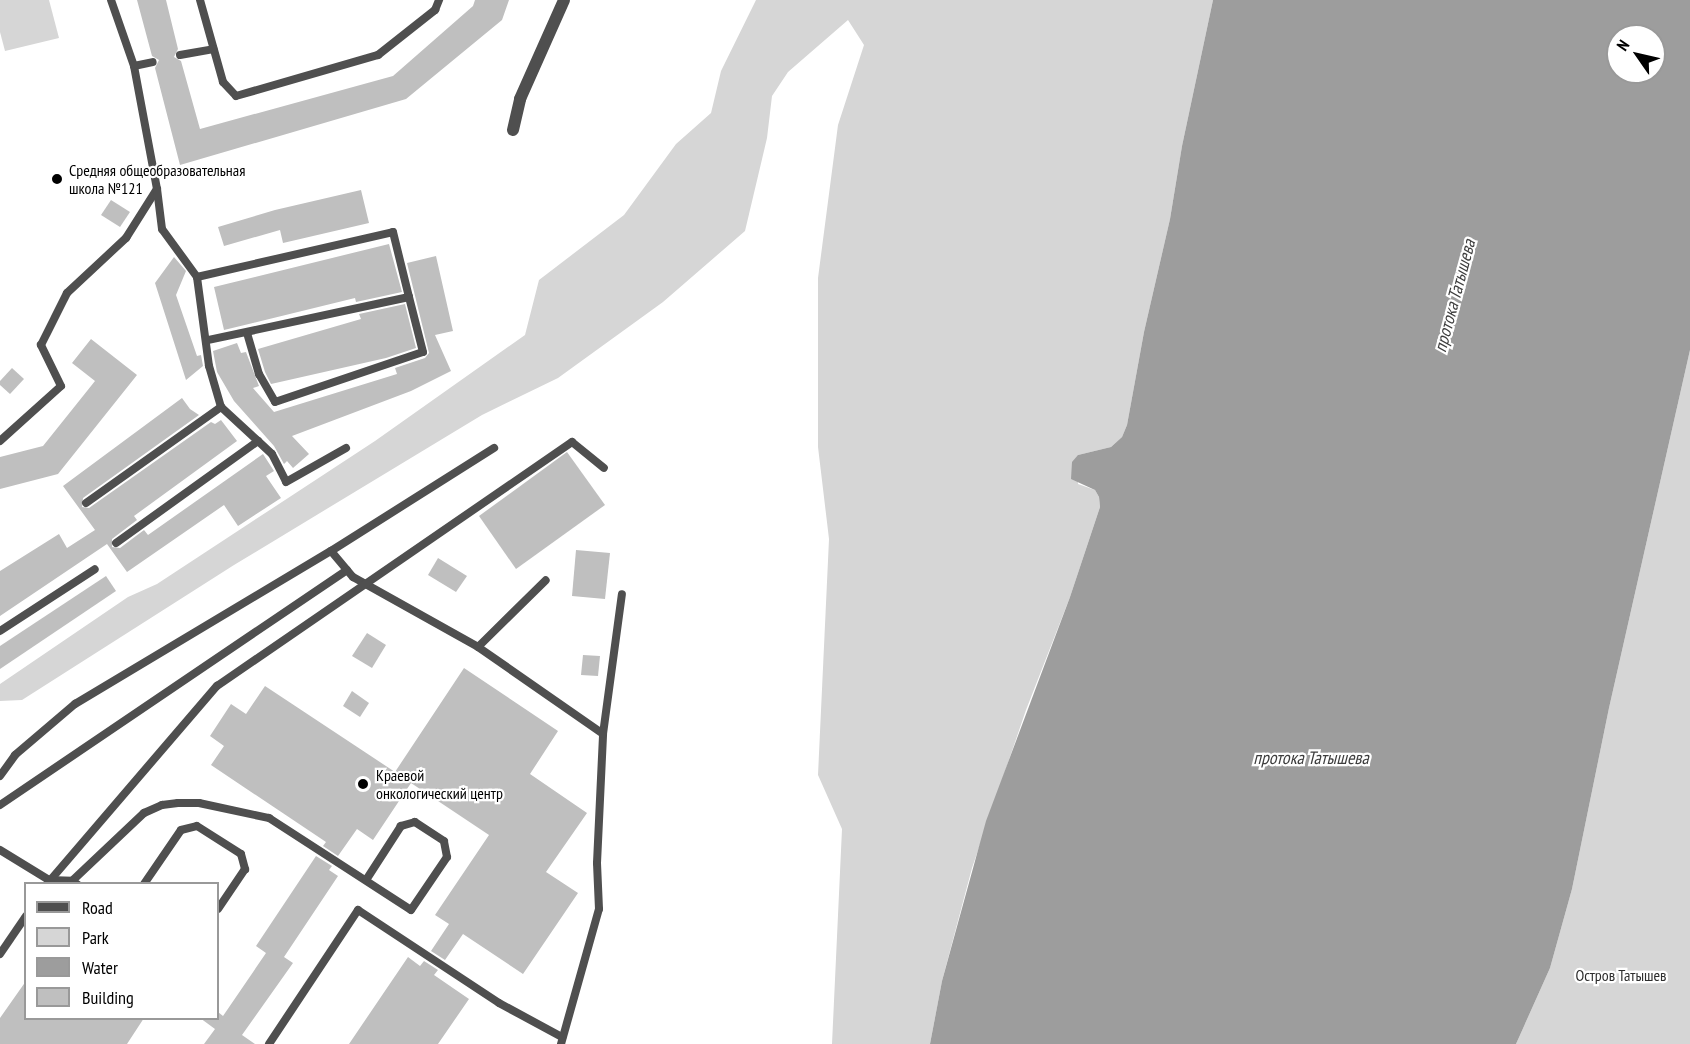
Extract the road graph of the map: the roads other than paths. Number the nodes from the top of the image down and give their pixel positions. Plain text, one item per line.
1 (111, 0) edge
2 (200, 0) edge
3 (439, 0) edge
4 (564, 0) edge
5 (213, 49) junction
6 (180, 56) dead end
7 (153, 62) dead end
8 (134, 66) junction
9 (513, 130) dead end
10 (157, 189) junction
11 (197, 277) junction
12 (409, 297) junction
13 (247, 333) junction
14 (208, 340) junction
15 (222, 407) junction
16 (0, 441) edge
17 (258, 441) junction
18 (346, 448) dead end
19 (494, 448) dead end
20 (604, 468) dead end
21 (86, 503) dead end
22 (116, 543) dead end
23 (331, 551) junction
24 (94, 569) dead end
25 (347, 570) junction
26 (546, 580) dead end
27 (366, 585) junction
28 (622, 594) dead end
29 (0, 631) edge
30 (478, 647) junction
31 (603, 734) junction
32 (0, 776) edge
33 (0, 805) edge
34 (0, 850) edge
35 (366, 880) junction
36 (48, 882) edge
37 (75, 882) edge
38 (145, 882) edge
39 (219, 908) edge
40 (24, 919) edge
41 (0, 954) edge
42 (562, 1040) edge
43 (269, 1044) edge

1 - 8 lane
2 - 5 lane
3 - 5 lane
4 - 9 street
5 - 6 lane
7 - 8 lane
8 - 10 lane
10 - 11 lane
10 - 16 lane
11 - 12 lane
11 - 14 lane
12 - 13 lane
12 - 13 lane
13 - 14 lane
14 - 15 lane
15 - 17 lane
15 - 21 lane
17 - 18 lane
17 - 22 lane
19 - 23 lane
20 - 27 lane
23 - 25 lane
23 - 32 lane
24 - 29 lane
25 - 27 lane
25 - 33 lane
26 - 30 lane
27 - 30 lane
27 - 36 lane
28 - 31 lane
30 - 31 lane
31 - 42 lane
34 - 36 lane
35 - 35 lane
35 - 37 lane
36 - 37 lane
38 - 39 lane
40 - 41 lane
42 - 43 lane

